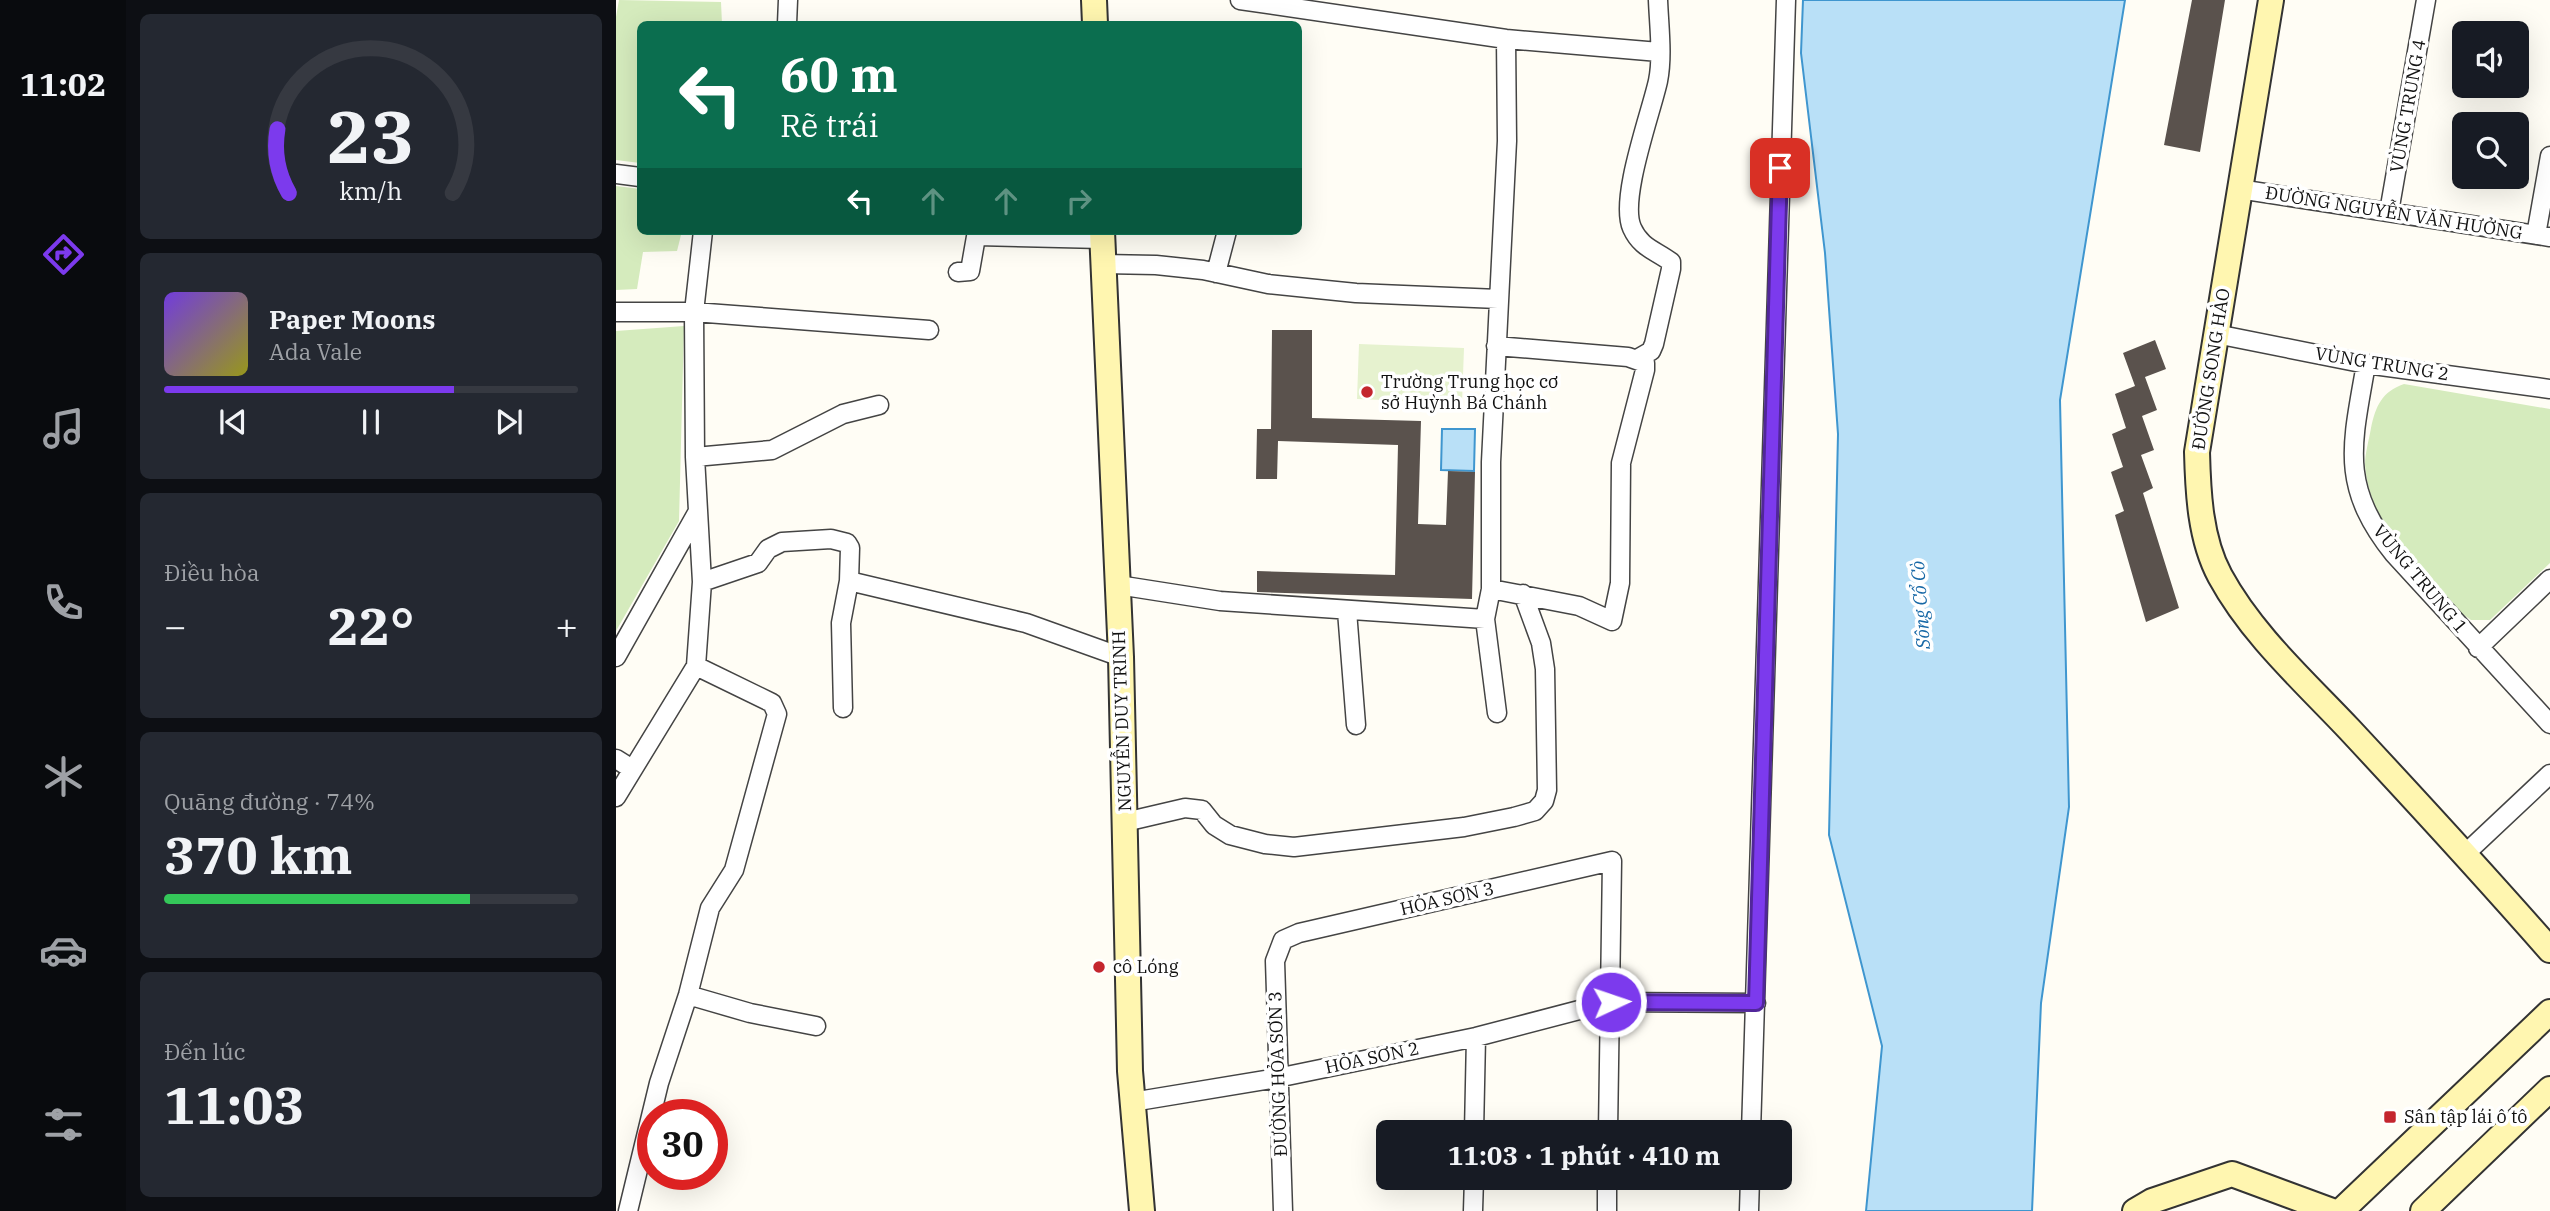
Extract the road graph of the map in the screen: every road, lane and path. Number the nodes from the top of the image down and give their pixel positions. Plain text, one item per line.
1 (788, 0) edge
2 (1094, 0) edge
3 (1240, 0) edge
4 (1658, 0) edge
5 (1786, 0) edge
6 (2270, 0) edge
7 (2426, 0) edge
8 (787, 21) edge
9 (1095, 21) edge
10 (1506, 39) junction
11 (1659, 52) junction
12 (2550, 156) edge
13 (616, 174) edge
14 (637, 177) edge
15 (2239, 188) junction
16 (2389, 212) junction
17 (703, 235) edge
18 (977, 235) edge
19 (1102, 235) edge
20 (1226, 235) edge
21 (2543, 236) edge
22 (1103, 264) junction
23 (958, 272) dead end
24 (1216, 273) junction
25 (1499, 299) junction
26 (616, 312) edge
27 (694, 312) junction
28 (929, 330) dead end
29 (2216, 334) junction
30 (1496, 346) junction
31 (1637, 359) junction
32 (2366, 364) junction
33 (2550, 389) edge
34 (879, 405) dead end
35 (695, 457) junction
36 (697, 513) junction
37 (2550, 579) edge
38 (849, 581) junction
39 (702, 582) junction
40 (1118, 585) junction
41 (1491, 589) junction
42 (1523, 594) junction
43 (1347, 611) junction
44 (1485, 619) junction
45 (2479, 648) junction
46 (616, 657) edge
47 (1121, 657) junction
48 (696, 666) junction
49 (843, 708) dead end
50 (1497, 713) dead end
51 (2550, 724) edge
52 (1356, 725) dead end
53 (616, 759) edge
54 (632, 769) junction
55 (2550, 774) edge
56 (616, 797) edge
57 (1125, 822) junction
58 (2465, 854) junction
59 (1283, 940) joint
60 (2550, 950) edge
61 (688, 995) junction
62 (1611, 1002) junction
63 (1756, 1003) junction
64 (2550, 1012) edge
65 (816, 1026) dead end
66 (1476, 1037) junction
67 (1277, 1078) junction
68 (2550, 1089) edge
69 (1132, 1102) junction
70 (1474, 1120) edge
71 (1608, 1120) edge
72 (1751, 1120) edge
73 (1474, 1190) edge
74 (1607, 1190) edge
75 (1750, 1190) edge
76 (628, 1211) edge
77 (1142, 1211) edge
78 (1283, 1211) edge
79 (1473, 1211) edge
80 (1607, 1211) edge
81 (1749, 1211) edge
82 (2135, 1211) edge
83 (2332, 1211) edge
84 (2341, 1211) edge
85 (2423, 1211) edge

1 - 8 street
2 - 9 street
3 - 10 street
4 - 11 street
5 - 63 street
6 - 15 street, ĐƯỜNG SONG HÀO
7 - 16 street, VÙNG TRUNG 4
10 - 11 street
10 - 25 street
11 - 31 street
12 - 21 street
13 - 14 street
15 - 16 street, ĐƯỜNG NGUYỄN VĂN HƯỞNG
15 - 29 street, ĐƯỜNG SONG HÀO
16 - 21 street, ĐƯỜNG NGUYỄN VĂN HƯỞNG
17 - 27 street
18 - 23 street
19 - 22 street, NGUYỄN DUY TRINH
20 - 24 street
22 - 24 street
22 - 40 street, NGUYỄN DUY TRINH
24 - 25 street
25 - 30 street
26 - 27 street
27 - 28 street
27 - 35 street
29 - 32 street, VÙNG TRUNG 2
29 - 58 street, ĐƯỜNG SONG HÀO
30 - 31 street
30 - 41 street
31 - 42 street
32 - 33 street, VÙNG TRUNG 2
32 - 45 street, VÙNG TRUNG 1
34 - 35 street
35 - 36 street
36 - 39 street
36 - 46 street
37 - 45 street
38 - 39 street
38 - 47 street
38 - 49 street
39 - 48 street
40 - 43 street
40 - 47 street, NGUYỄN DUY TRINH
41 - 42 street
41 - 44 street
42 - 57 street
43 - 44 street
43 - 52 street
44 - 50 street
45 - 51 street, VÙNG TRUNG 1
47 - 57 street, NGUYỄN DUY TRINH
48 - 54 street
48 - 61 street
53 - 54 street
54 - 56 street
55 - 58 street
57 - 69 street, NGUYỄN DUY TRINH
58 - 60 street, ĐƯỜNG SONG HÀO
59 - 62 street, HỎA SƠN 3
59 - 67 street, ĐƯỜNG HỎA SƠN 3
61 - 65 street
61 - 76 street
62 - 63 street, HỎA SƠN 2
62 - 66 street, HỎA SƠN 2
62 - 71 street
63 - 72 street
64 - 84 street
66 - 67 street, HỎA SƠN 2
66 - 70 street
67 - 69 street, HỎA SƠN 2
67 - 78 street, ĐƯỜNG HỎA SƠN 3
68 - 85 street
69 - 77 street, NGUYỄN DUY TRINH
73 - 79 street
74 - 80 street
75 - 81 street
82 - 83 street

